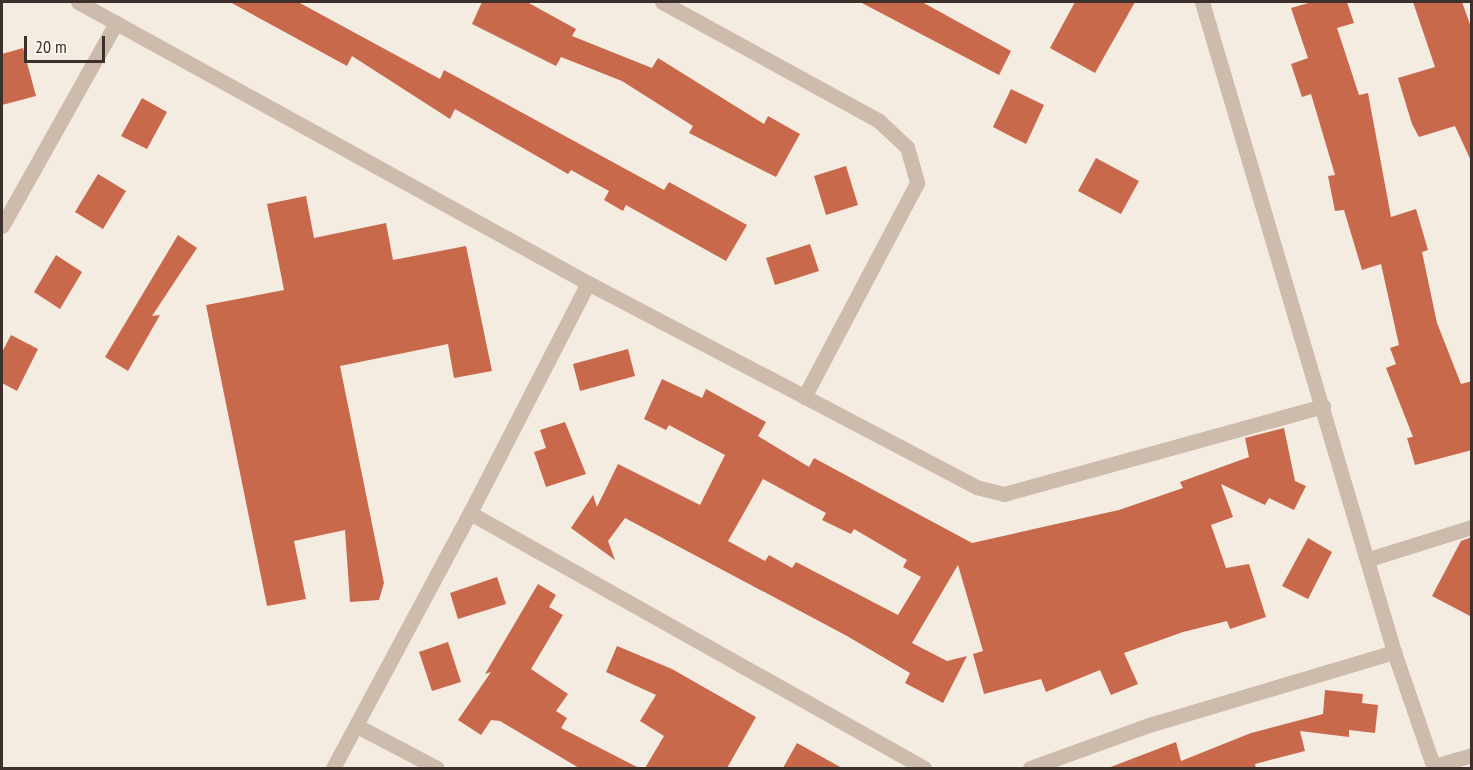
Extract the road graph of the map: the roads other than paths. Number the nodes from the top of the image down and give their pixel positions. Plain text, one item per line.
1 (78, 2) edge
2 (662, 2) edge
3 (1202, 2) edge
4 (116, 23) junction
5 (2, 226) edge
6 (588, 283) junction
7 (804, 397) junction
8 (1323, 406) junction
9 (470, 513) junction
10 (1472, 527) edge
11 (1369, 559) junction
12 (1394, 652) junction
13 (357, 726) junction
14 (1472, 755) edge
15 (1434, 767) edge
16 (333, 768) edge
17 (438, 768) edge
18 (924, 768) edge
19 (1030, 768) edge

1 - 4 street
2 - 7 street
3 - 8 street
4 - 5 street
4 - 6 street
6 - 7 street
6 - 9 street
7 - 8 street
8 - 11 street
9 - 13 street
9 - 18 street
10 - 11 street
11 - 12 street
12 - 15 street
12 - 19 street
13 - 16 street
13 - 17 street
14 - 15 street

